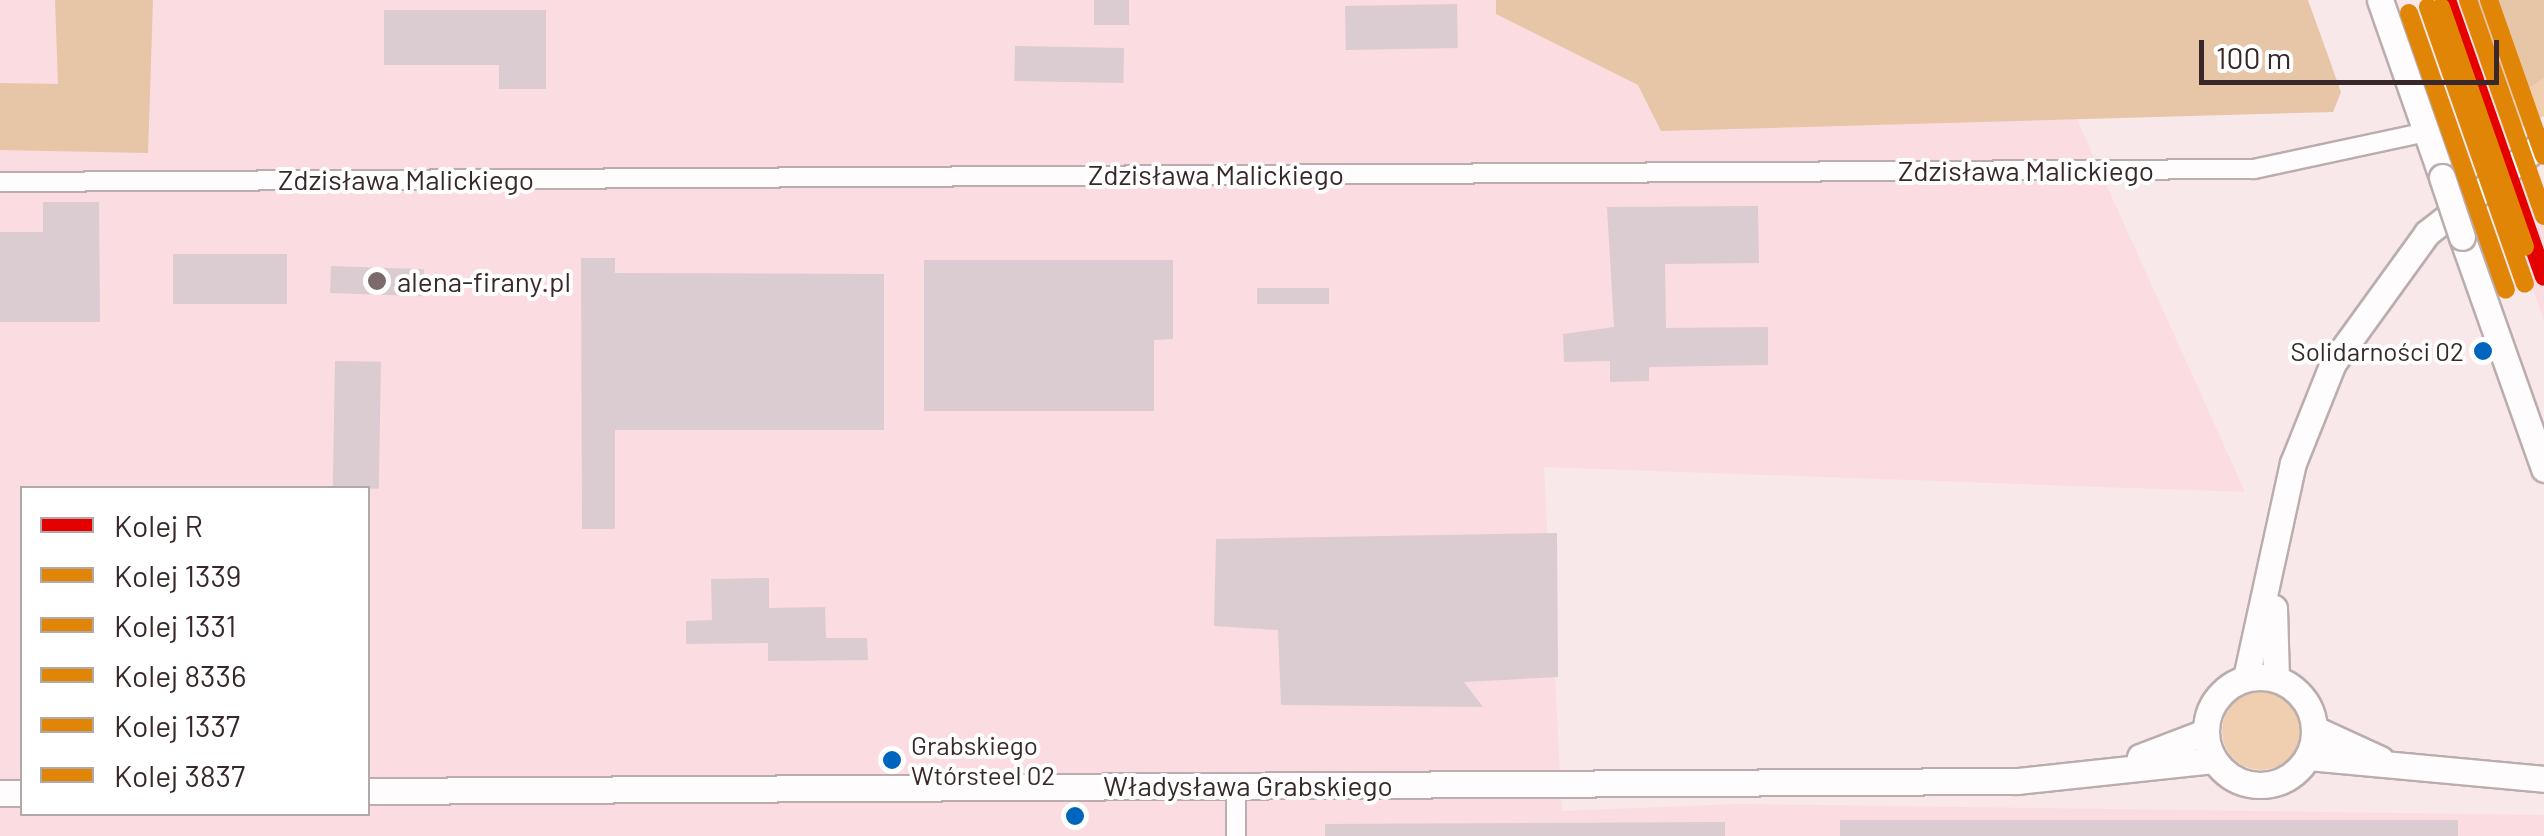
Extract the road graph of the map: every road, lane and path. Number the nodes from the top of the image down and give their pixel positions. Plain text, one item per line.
1 (2380, 0) edge
2 (2426, 132) junction
3 (2544, 142) edge
4 (0, 182) edge
5 (2544, 469) edge
6 (2273, 574) junction
7 (2246, 678) junction
8 (2276, 678) junction
9 (2315, 729) junction
10 (2205, 732) junction
11 (2308, 757) junction
12 (2213, 760) junction
13 (2127, 764) junction
14 (2397, 769) junction
15 (2540, 778) edge
16 (1236, 784) junction
17 (370, 791) edge
18 (1236, 836) edge

1 - 2 street
2 - 4 street, Zdzisława Malickiego
2 - 5 street, bridge
3 - 6 street
6 - 7 street
6 - 8 street
7 - 8 street
7 - 10 street
8 - 9 street
9 - 11 street
9 - 14 street
10 - 12 street
10 - 13 street, Władysława Grabskiego
11 - 12 street
11 - 14 street
12 - 13 street, Władysława Grabskiego
13 - 16 street, Władysława Grabskiego
14 - 15 street
16 - 17 street, Władysława Grabskiego
16 - 18 street

